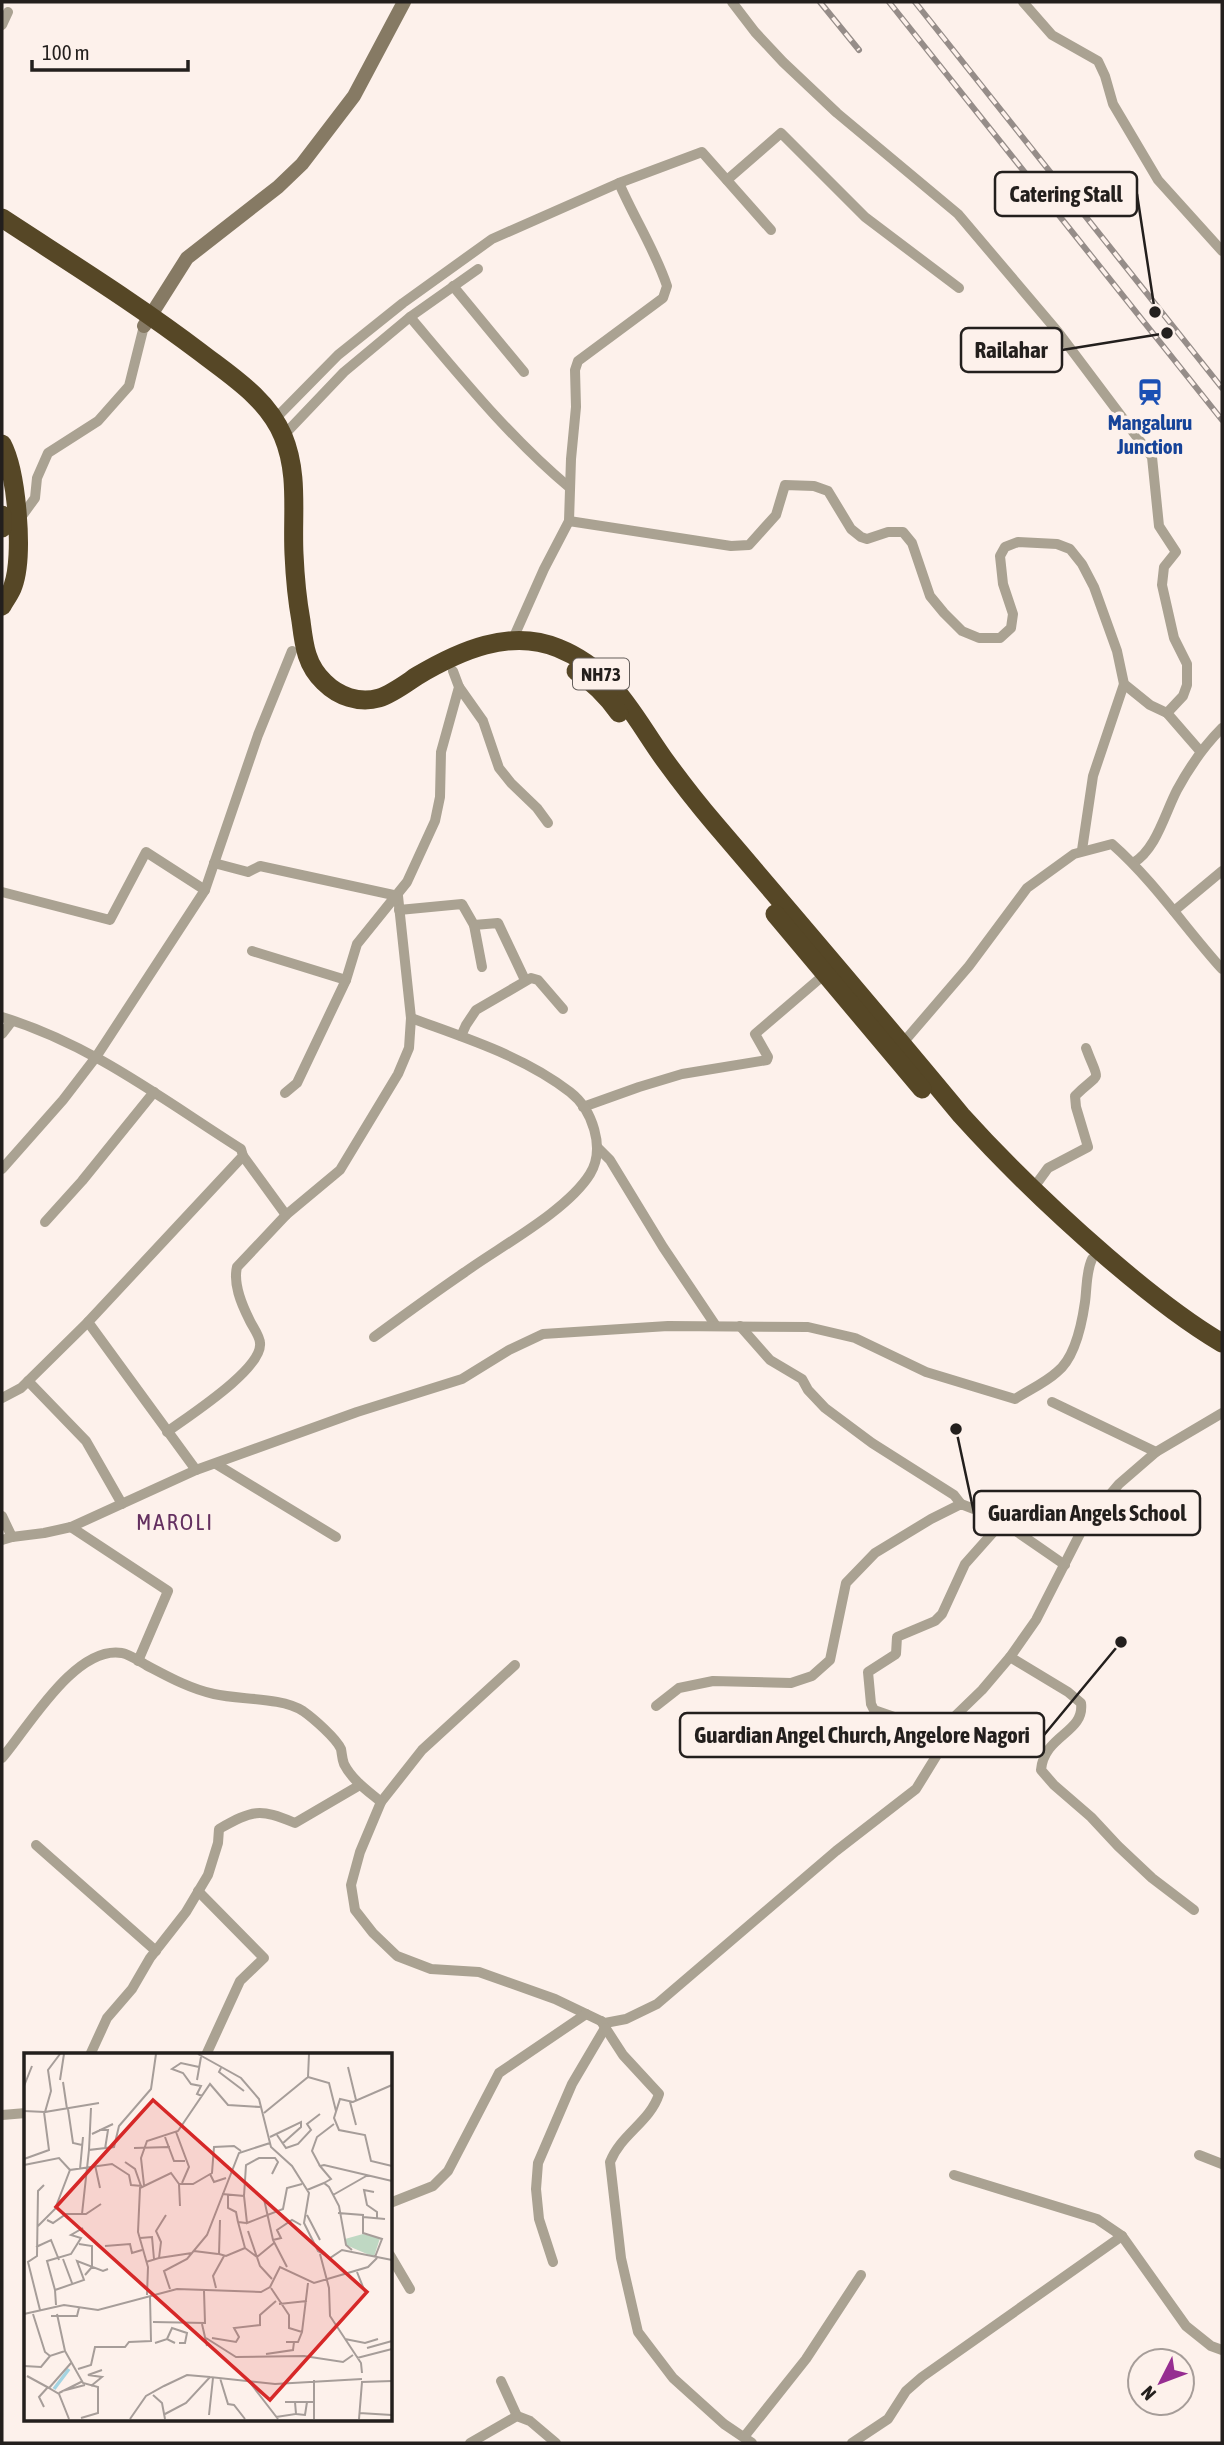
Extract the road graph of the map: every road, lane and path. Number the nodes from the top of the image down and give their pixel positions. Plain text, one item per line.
1 (404, 2) edge
2 (732, 2) edge
3 (1023, 2) edge
4 (8, 12) dead end
5 (2, 25) edge
6 (727, 180) junction
7 (619, 183) junction
8 (2, 218) edge
9 (771, 230) dead end
10 (2, 234) edge
11 (1222, 251) edge
12 (478, 268) dead end
13 (453, 286) junction
14 (959, 288) dead end
15 (410, 317) junction
16 (148, 321) junction
17 (524, 372) dead end
18 (278, 428) junction
19 (2, 444) edge
20 (570, 488) junction
21 (569, 521) junction
22 (7, 522) edge
23 (290, 596) junction
24 (2, 606) edge
25 (512, 641) junction
26 (292, 651) junction
27 (456, 679) junction
28 (1124, 684) junction
29 (1167, 713) junction
30 (1222, 728) edge
31 (1200, 751) junction
32 (548, 823) dead end
33 (1082, 850) junction
34 (214, 863) junction
35 (1133, 863) junction
36 (1222, 871) edge
37 (205, 890) junction
38 (2, 892) edge
39 (398, 897) junction
40 (399, 910) junction
41 (1174, 911) junction
42 (474, 925) junction
43 (252, 951) dead end
44 (1221, 964) edge
45 (482, 967) dead end
46 (825, 974) junction
47 (346, 980) junction
48 (525, 980) junction
49 (563, 1009) dead end
50 (411, 1018) junction
51 (7, 1019) edge
52 (2, 1034) edge
53 (461, 1036) junction
54 (902, 1044) junction
55 (1086, 1048) dead end
56 (96, 1057) junction
57 (154, 1092) junction
58 (285, 1093) dead end
59 (583, 1107) junction
60 (597, 1147) junction
61 (243, 1156) junction
62 (2, 1168) edge
63 (1032, 1190) junction
64 (286, 1215) junction
65 (45, 1222) dead end
66 (1092, 1259) junction
67 (88, 1322) junction
68 (716, 1326) junction
69 (740, 1326) junction
70 (374, 1337) dead end
71 (1222, 1343) edge
72 (1222, 1357) edge
73 (28, 1381) junction
74 (2, 1398) edge
75 (1052, 1402) dead end
76 (1222, 1413) edge
77 (167, 1432) junction
78 (1156, 1452) junction
79 (216, 1464) junction
80 (196, 1470) junction
81 (122, 1504) junction
82 (961, 1504) junction
83 (2, 1516) edge
84 (71, 1527) junction
85 (997, 1528) dead end
86 (336, 1537) dead end
87 (7, 1539) edge
88 (1065, 1565) junction
89 (1010, 1657) junction
90 (138, 1661) junction
91 (515, 1665) dead end
92 (656, 1706) dead end
93 (946, 1735) junction
94 (2, 1758) edge
95 (360, 1785) junction
96 (382, 1802) junction
97 (36, 1844) dead end
98 (198, 1891) junction
99 (1194, 1910) dead end
100 (156, 1951) junction
101 (586, 2014) junction
102 (603, 2024) junction
103 (91, 2053) edge
104 (207, 2053) edge
105 (24, 2113) edge
106 (2, 2115) edge
107 (1199, 2155) dead end
108 (1222, 2164) edge
109 (954, 2175) dead end
110 (392, 2202) edge
111 (1122, 2236) junction
112 (392, 2258) edge
113 (553, 2262) dead end
114 (861, 2274) dead end
115 (410, 2289) dead end
116 (1222, 2350) edge
117 (501, 2381) dead end
118 (517, 2416) junction
119 (748, 2440) edge
120 (470, 2443) edge
121 (555, 2443) edge
122 (852, 2443) edge

1 - 16 street
2 - 29 street
3 - 11 street
4 - 5 street
6 - 7 street
6 - 9 street
6 - 14 street
7 - 18 street
7 - 20 street
8 - 16 highway, NH73
10 - 16 highway, NH73
12 - 13 street
13 - 15 street
13 - 17 street
15 - 18 street
15 - 20 street
16 - 18 highway, NH73
16 - 22 street
16 - 23 highway, NH73
18 - 23 highway, NH73
19 - 22 highway
20 - 21 street
21 - 25 street
21 - 28 street
22 - 24 highway
23 - 25 highway, NH73
23 - 26 highway, NH73
25 - 54 highway, NH73
26 - 27 highway, NH73
26 - 34 street
27 - 32 street
27 - 39 street
27 - 46 highway, NH73
28 - 29 street
28 - 33 street
29 - 31 street
30 - 31 street
31 - 35 street
33 - 35 street
33 - 54 street
34 - 37 street
34 - 39 street
35 - 41 street
36 - 41 street
37 - 38 street
37 - 56 street
39 - 40 street
39 - 47 street
40 - 42 street
40 - 50 street
41 - 44 street
42 - 45 street
42 - 48 street
43 - 47 street
46 - 59 street
46 - 66 highway, NH73
47 - 58 street
48 - 49 street
48 - 53 street
50 - 53 street
50 - 64 street
51 - 52 street
51 - 56 street
53 - 59 street
54 - 63 highway, NH73
55 - 63 street
56 - 57 street
56 - 62 street
57 - 61 street
57 - 65 street
59 - 60 street
60 - 68 street
60 - 70 street
61 - 64 street
61 - 67 street
63 - 71 highway, NH73
64 - 77 street
66 - 69 street
66 - 72 highway, NH73
67 - 73 street
67 - 77 street
68 - 69 street
68 - 79 street
69 - 82 street
73 - 74 street
73 - 81 street
75 - 78 street
76 - 78 street
77 - 80 street
78 - 88 street
79 - 80 street
79 - 86 street
80 - 81 street
81 - 84 street
82 - 88 street
82 - 92 street
83 - 87 street
84 - 87 street
84 - 90 street
85 - 93 street
88 - 89 street
89 - 93 street
89 - 99 street
90 - 94 street
90 - 95 street
91 - 96 street
93 - 102 street
95 - 96 street
95 - 98 street
96 - 101 street
97 - 100 street
98 - 100 street
98 - 104 street
100 - 103 street
101 - 102 street
101 - 110 street
102 - 113 street
102 - 119 street
105 - 106 street
107 - 108 street
109 - 111 street
111 - 116 street
111 - 122 street
112 - 115 street
114 - 119 street
117 - 118 street
118 - 120 street
118 - 121 street

